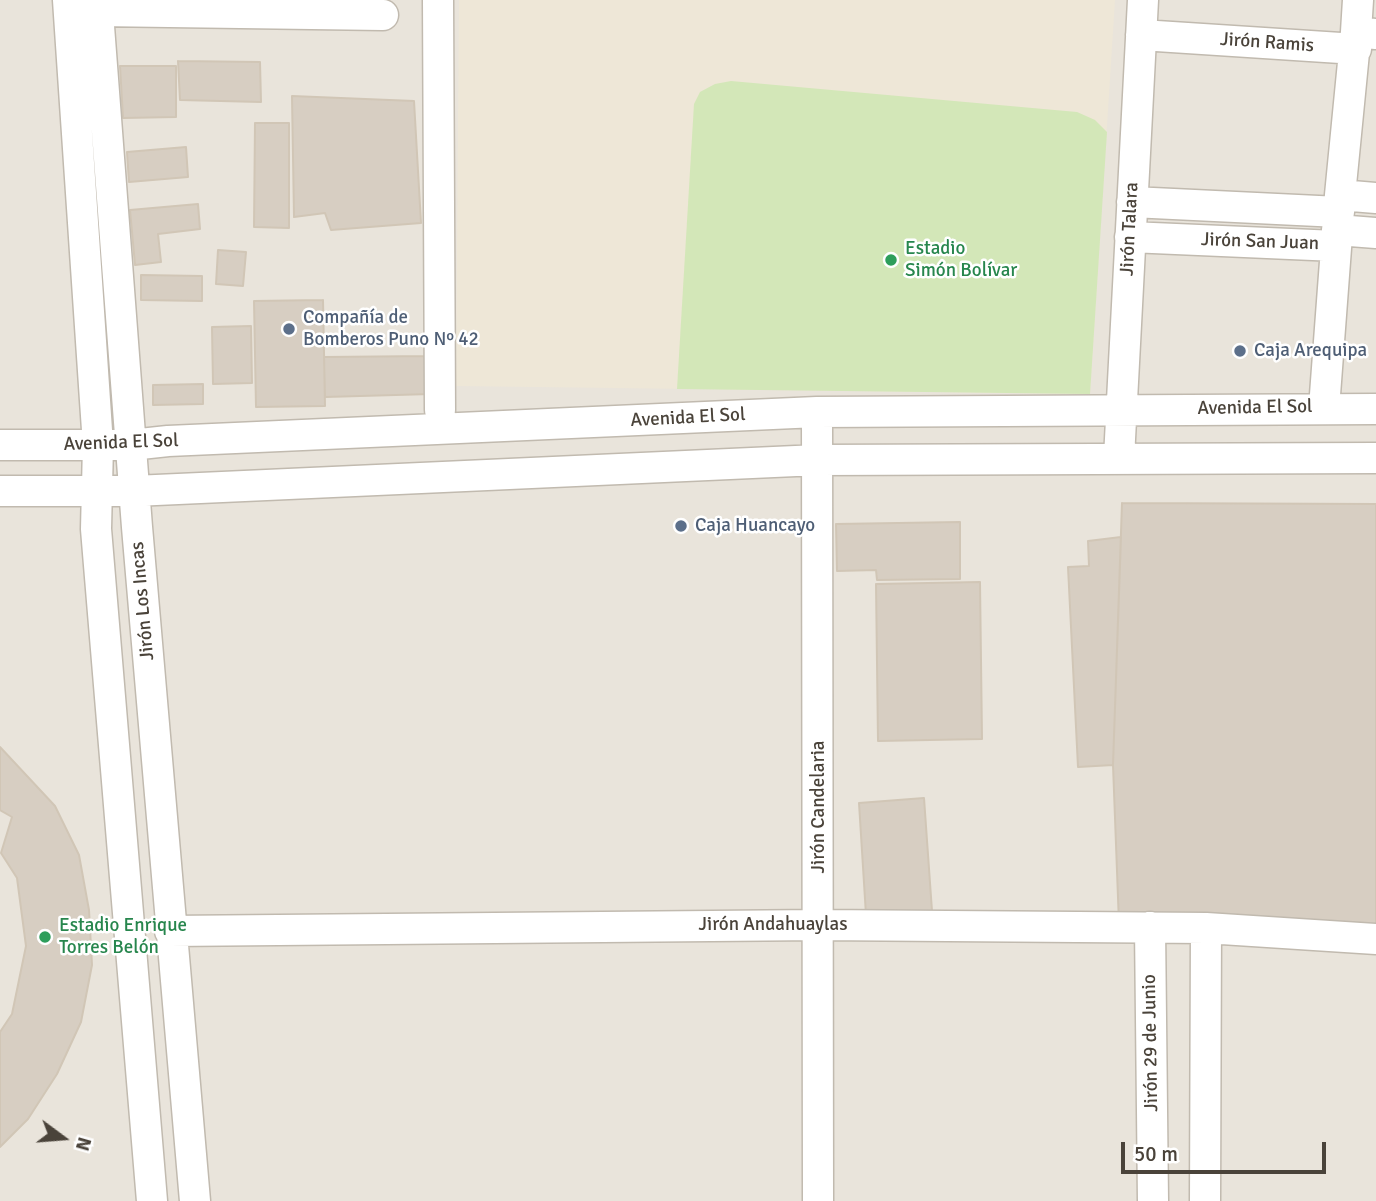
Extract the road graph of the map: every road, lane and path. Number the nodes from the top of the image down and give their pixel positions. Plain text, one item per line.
1 (68, 0) edge
2 (438, 0) edge
3 (1143, 0) edge
4 (1359, 0) edge
5 (98, 6) edge
6 (383, 15) dead end
7 (1141, 34) junction
8 (1363, 38) edge
9 (1376, 198) edge
10 (1132, 202) junction
11 (1338, 221) junction
12 (1376, 233) edge
13 (1130, 237) junction
14 (1324, 408) junction
15 (1376, 409) edge
16 (440, 410) dead end
17 (1120, 410) junction
18 (817, 412) junction
19 (0, 445) edge
20 (98, 445) junction
21 (131, 445) junction
22 (1119, 458) junction
23 (1376, 458) edge
24 (818, 460) junction
25 (0, 491) edge
26 (96, 491) junction
27 (134, 491) junction
28 (819, 925) junction
29 (1150, 927) junction
30 (1206, 928) junction
31 (170, 931) junction
32 (1376, 939) edge
33 (152, 1201) edge
34 (195, 1201) edge
35 (818, 1201) edge
36 (1153, 1201) edge
37 (1205, 1201) edge

1 - 20 street
2 - 16 street
3 - 7 street, Jirón Talara
4 - 8 street
5 - 6 street
5 - 21 street, Jirón Los Incas
7 - 8 street, Jirón Ramis
7 - 10 street, Jirón Talara
8 - 11 street
9 - 11 street, Jirón San Juan
10 - 11 street, Jirón San Juan
10 - 13 street, Jirón Talara
11 - 12 street, Jirón San Juan
11 - 13 street, Jirón San Juan
11 - 14 street
13 - 17 street, Jirón Talara
14 - 15 street, Avenida El Sol
14 - 17 street, Avenida El Sol
17 - 18 street, Avenida El Sol
17 - 22 street, Jirón Talara
18 - 21 street, Avenida El Sol
18 - 24 street, Jirón Candelaria
19 - 20 street, Avenida El Sol
20 - 21 street, Avenida El Sol
20 - 26 street
21 - 27 street, Jirón Los Incas
22 - 23 street
22 - 24 street
24 - 27 street
24 - 28 street, Jirón Candelaria
25 - 26 street
26 - 27 street
26 - 33 street
27 - 31 street, Jirón Los Incas
28 - 29 street, Jirón Andahuaylas
28 - 31 street, Jirón Andahuaylas
28 - 35 street, Jirón Candelaria
29 - 30 street, Jirón Andahuaylas
29 - 36 street, Jirón 29 de Junio
30 - 32 street, Jirón Andahuaylas
30 - 37 street
31 - 34 street, Jirón Los Incas

